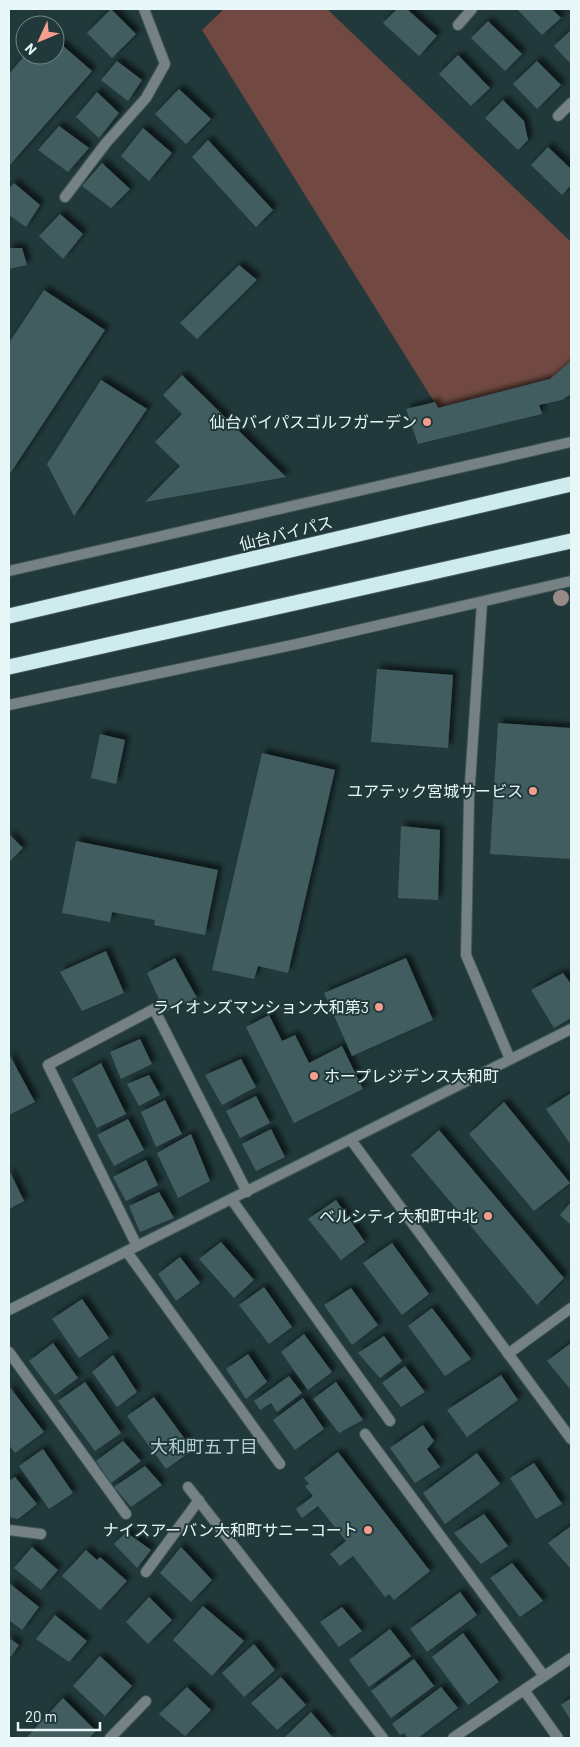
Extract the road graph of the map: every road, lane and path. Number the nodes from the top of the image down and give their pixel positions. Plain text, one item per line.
1 (144, 9) edge
2 (472, 9) edge
3 (458, 25) dead end
4 (571, 103) edge
5 (558, 116) dead end
6 (65, 197) dead end
7 (571, 442) edge
8 (571, 484) edge
9 (571, 540) edge
10 (9, 571) edge
11 (571, 581) edge
12 (482, 602) junction
13 (9, 616) edge
14 (9, 667) edge
15 (9, 705) edge
16 (571, 1030) edge
17 (510, 1059) junction
18 (351, 1140) junction
19 (247, 1192) junction
20 (232, 1200) junction
21 (137, 1246) junction
22 (127, 1252) junction
23 (571, 1308) edge
24 (9, 1310) edge
25 (9, 1352) edge
26 (508, 1354) junction
27 (390, 1421) dead end
28 (365, 1434) dead end
29 (571, 1439) edge
30 (280, 1464) dead end
31 (188, 1487) dead end
32 (200, 1500) junction
33 (126, 1514) dead end
34 (9, 1530) edge
35 (42, 1534) dead end
36 (146, 1572) dead end
37 (571, 1658) edge
38 (544, 1676) junction
39 (524, 1690) junction
40 (146, 1701) dead end
41 (110, 1738) edge
42 (383, 1738) edge
43 (453, 1738) edge
44 (558, 1738) edge

1 - 6 street
2 - 3 street
4 - 5 street
7 - 10 street
8 - 13 highway, 仙台バイパス
9 - 14 highway
11 - 12 street
12 - 15 street
12 - 17 street
16 - 17 street
17 - 18 street
18 - 19 street
18 - 26 street
19 - 20 street
19 - 21 street
20 - 21 street
20 - 27 street
21 - 22 street
22 - 24 street
22 - 30 street
23 - 26 street
25 - 33 street
26 - 29 street
28 - 38 street
31 - 32 street
32 - 36 street
32 - 42 street
34 - 35 street
37 - 38 street
38 - 39 street
39 - 43 street
39 - 44 street
40 - 41 street

